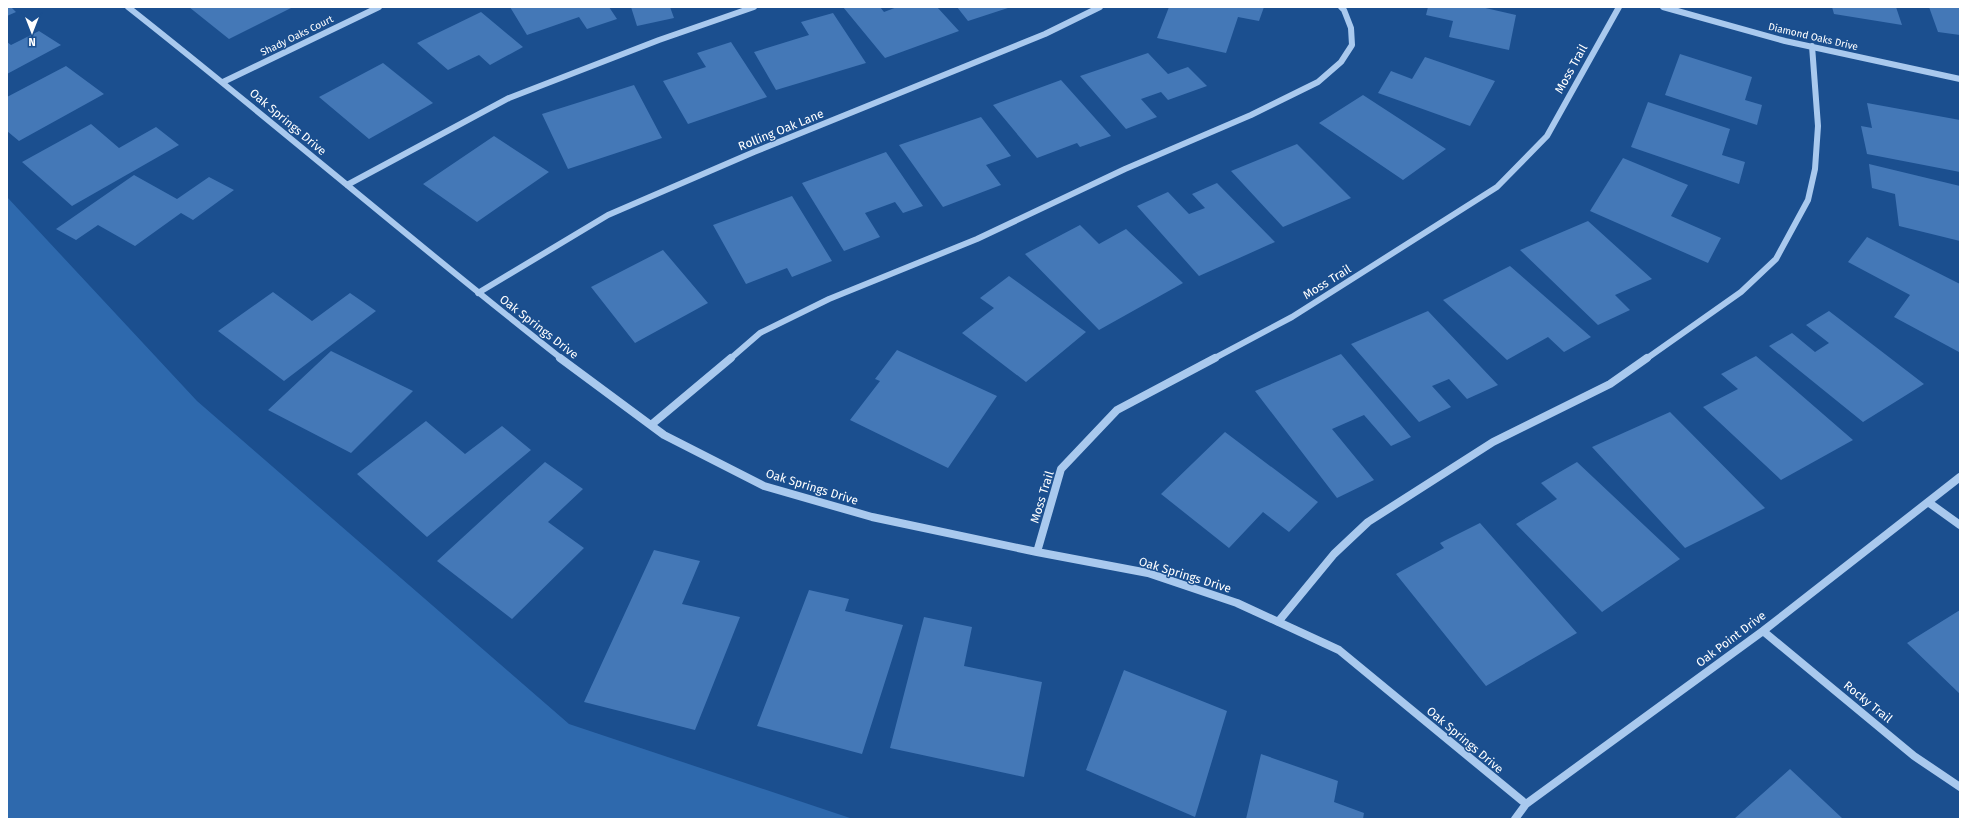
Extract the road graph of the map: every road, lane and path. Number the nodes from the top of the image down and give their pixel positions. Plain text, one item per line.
1 (130, 7) edge
2 (379, 7) edge
3 (754, 7) edge
4 (1100, 7) edge
5 (1341, 7) edge
6 (1619, 7) edge
7 (1663, 7) edge
8 (1812, 46) junction
9 (1960, 78) edge
10 (223, 82) junction
11 (347, 185) junction
12 (478, 293) junction
13 (650, 425) junction
14 (1960, 477) edge
15 (1928, 502) junction
16 (1960, 525) edge
17 (1037, 552) junction
18 (1278, 622) junction
19 (1763, 631) junction
20 (1960, 787) edge
21 (1526, 804) junction
22 (1516, 819) edge

1 - 10 street, Oak Springs Drive
2 - 10 street, Shady Oaks Court
3 - 11 street
4 - 12 street, Rolling Oak Lane
5 - 13 street
6 - 17 street, Moss Trail
7 - 8 street, Diamond Oaks Drive
8 - 9 street, Diamond Oaks Drive
8 - 18 street
10 - 11 street, Oak Springs Drive
11 - 12 street, Oak Springs Drive
12 - 13 street, Oak Springs Drive
13 - 17 street, Oak Springs Drive
14 - 15 street, Oak Point Drive
15 - 16 street
15 - 19 street, Oak Point Drive
17 - 18 street, Oak Springs Drive
18 - 21 street, Oak Springs Drive
19 - 20 street, Rocky Trail
19 - 21 street, Oak Point Drive
21 - 22 street, Oak Point Drive

